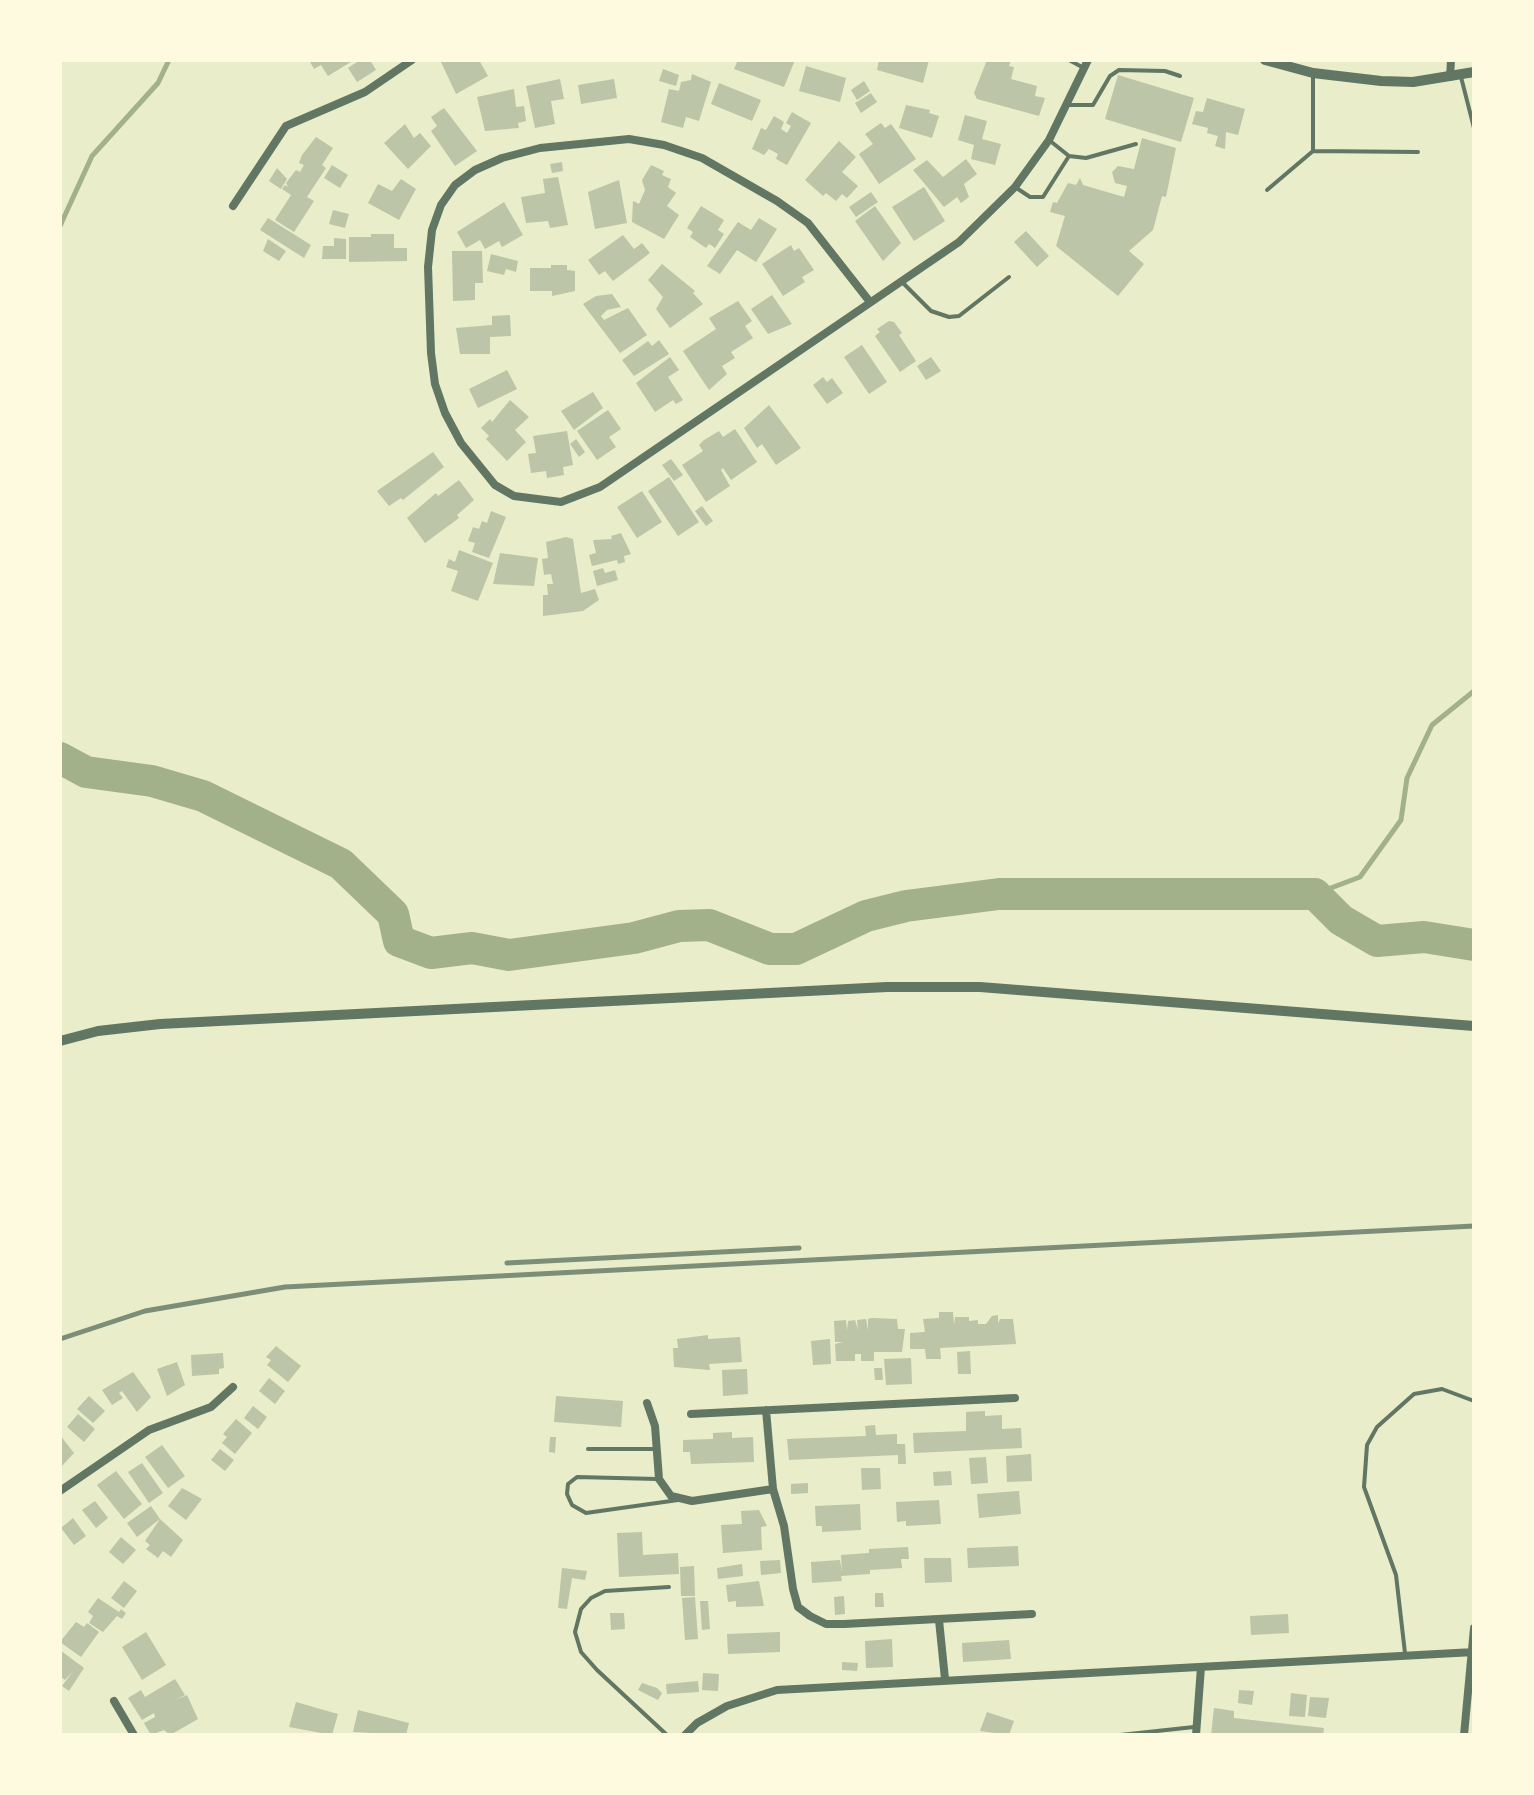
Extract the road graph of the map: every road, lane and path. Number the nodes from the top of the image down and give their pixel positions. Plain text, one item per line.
1 (412, 60) edge
2 (1069, 60) edge
3 (1265, 60) edge
4 (1451, 60) edge
5 (1086, 64) edge
6 (1474, 72) edge
7 (1313, 73) junction
8 (1180, 76) dead end
9 (1455, 76) junction
10 (1068, 105) junction
11 (1474, 128) edge
12 (1049, 140) junction
13 (1136, 144) dead end
14 (1313, 151) junction
15 (1418, 152) dead end
16 (1069, 156) junction
17 (1015, 187) junction
18 (1267, 190) dead end
19 (233, 206) dead end
20 (1009, 277) dead end
21 (903, 283) junction
22 (870, 302) junction
23 (1474, 1026) edge
24 (60, 1041) edge
25 (233, 1387) dead end
26 (1015, 1398) dead end
27 (1474, 1401) edge
28 (647, 1403) dead end
29 (766, 1410) junction
30 (691, 1414) dead end
31 (588, 1449) dead end
32 (657, 1449) junction
33 (659, 1479) junction
34 (773, 1489) junction
35 (60, 1491) edge
36 (679, 1500) junction
37 (669, 1587) dead end
38 (1474, 1591) edge
39 (1474, 1611) edge
40 (1032, 1614) dead end
41 (939, 1620) junction
42 (1474, 1628) edge
43 (1473, 1652) edge
44 (1405, 1656) junction
45 (1201, 1667) junction
46 (945, 1679) junction
47 (114, 1701) dead end
48 (1196, 1731) edge
49 (134, 1735) edge
50 (667, 1735) edge
51 (685, 1735) edge
52 (1120, 1735) edge
53 (1464, 1735) edge

1 - 19 street
2 - 5 lane
3 - 7 street
4 - 9 street
5 - 10 street
6 - 9 street
7 - 9 street
7 - 14 lane
8 - 10 lane
9 - 11 lane
10 - 12 street
12 - 16 lane
12 - 17 street
13 - 16 lane
14 - 15 lane
14 - 18 lane
16 - 17 lane
17 - 21 street
20 - 21 lane
21 - 22 street
22 - 22 street
23 - 24 street
25 - 35 street
26 - 29 street
27 - 44 lane
28 - 32 street
29 - 30 street
29 - 34 street
31 - 32 lane
32 - 33 street
33 - 36 street
33 - 36 lane
34 - 36 street
34 - 41 street
37 - 50 lane
38 - 39 lane
40 - 41 street
41 - 46 street
42 - 43 street
43 - 44 street
43 - 53 street
44 - 45 street
45 - 46 street
45 - 48 street
46 - 51 street
47 - 49 street
48 - 52 lane

